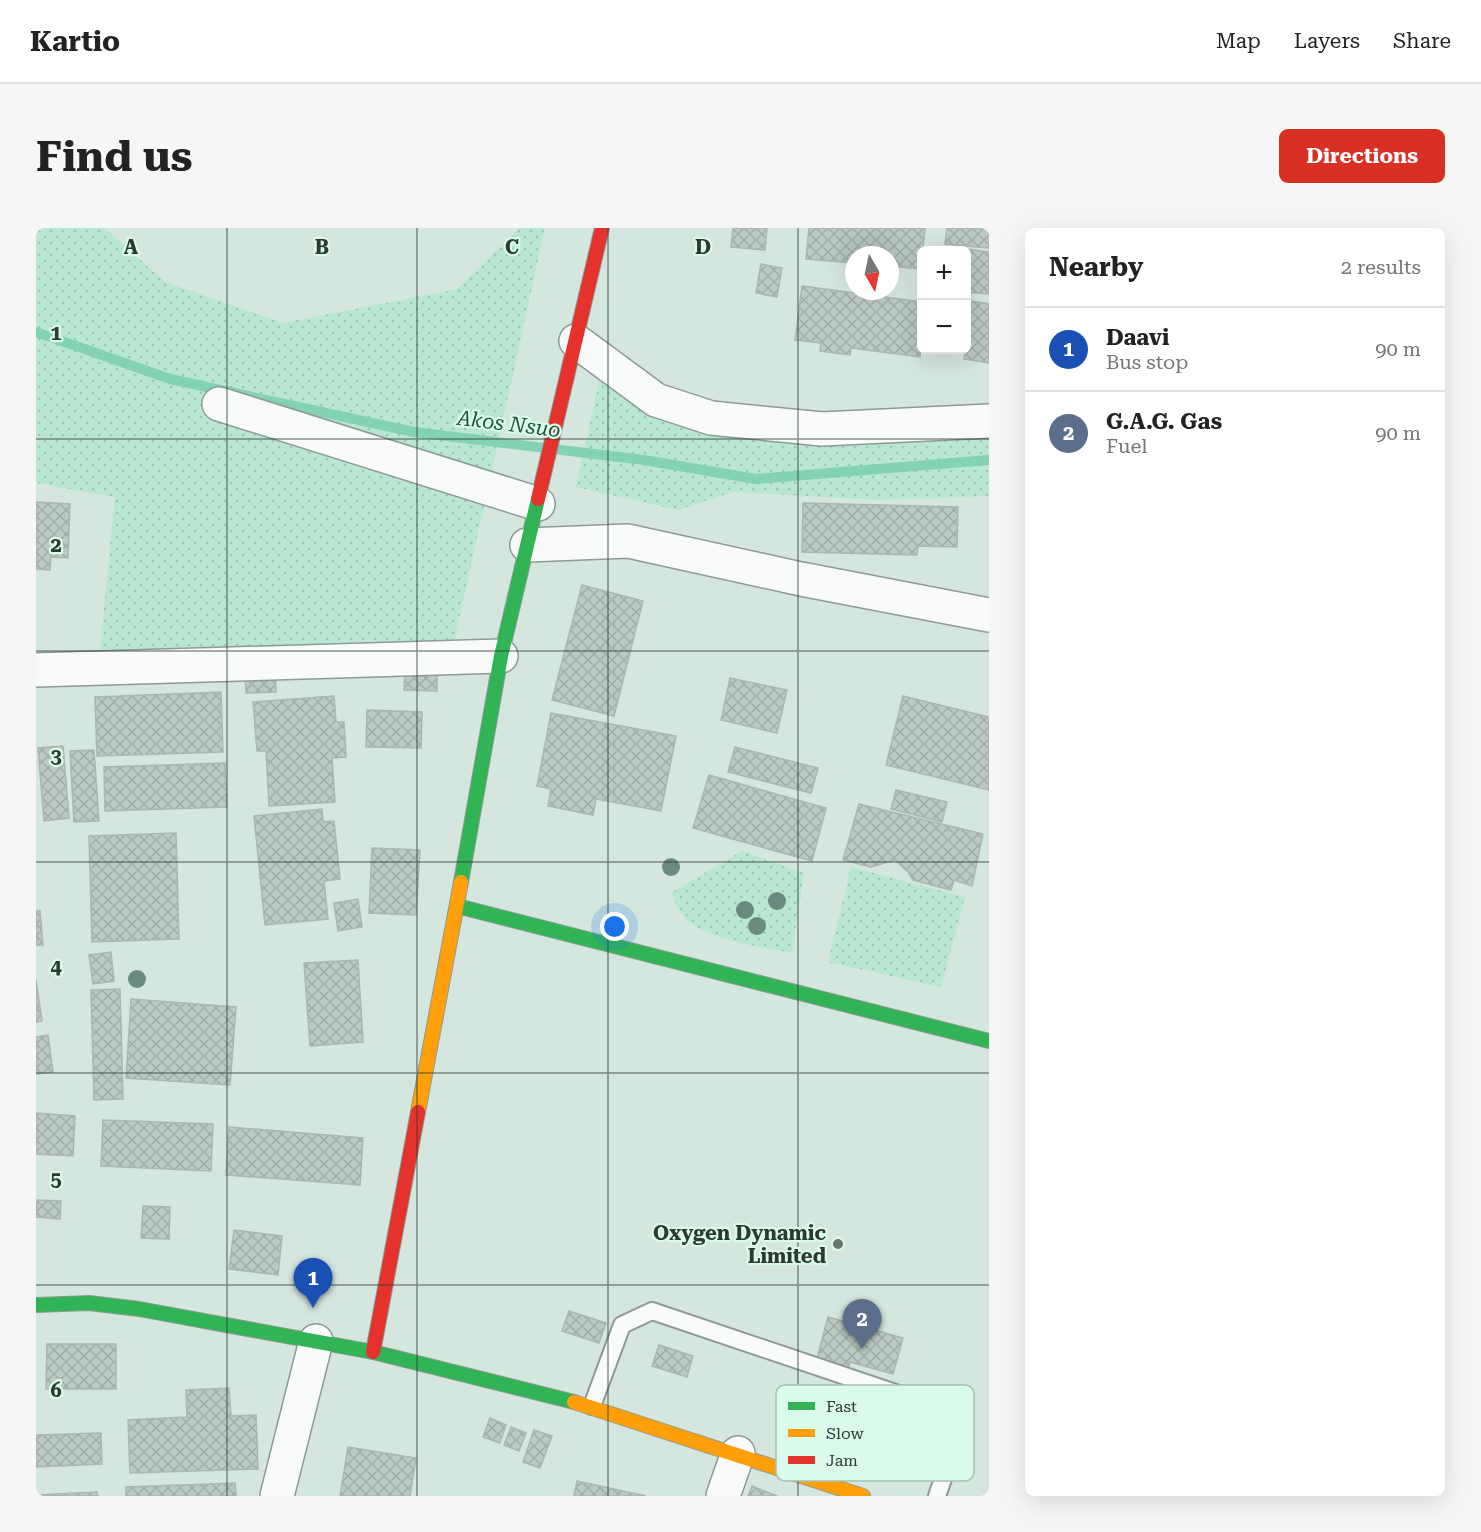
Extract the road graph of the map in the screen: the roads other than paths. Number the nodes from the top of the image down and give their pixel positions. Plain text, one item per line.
1 (602, 228) edge
2 (576, 341) junction
3 (219, 404) dead end
4 (989, 421) edge
5 (540, 494) junction
6 (527, 545) junction
7 (989, 615) edge
8 (501, 656) junction
9 (36, 670) edge
10 (457, 906) junction
11 (989, 1041) edge
12 (36, 1305) edge
13 (316, 1341) junction
14 (373, 1352) junction
15 (872, 1385) edge
16 (592, 1406) junction
17 (738, 1453) junction
18 (776, 1466) edge
19 (819, 1481) edge
20 (942, 1481) edge
21 (277, 1496) edge
22 (723, 1496) edge
23 (863, 1496) edge
24 (937, 1496) edge

1 - 2 street
2 - 4 street
2 - 5 street
3 - 5 street
5 - 6 street
6 - 7 street
6 - 8 street
8 - 9 street
8 - 10 street
10 - 11 street
10 - 14 street
12 - 13 street
13 - 14 street
13 - 21 street
14 - 16 street
15 - 16 lane
16 - 17 street
17 - 18 street
17 - 22 street
19 - 23 street
20 - 24 lane

